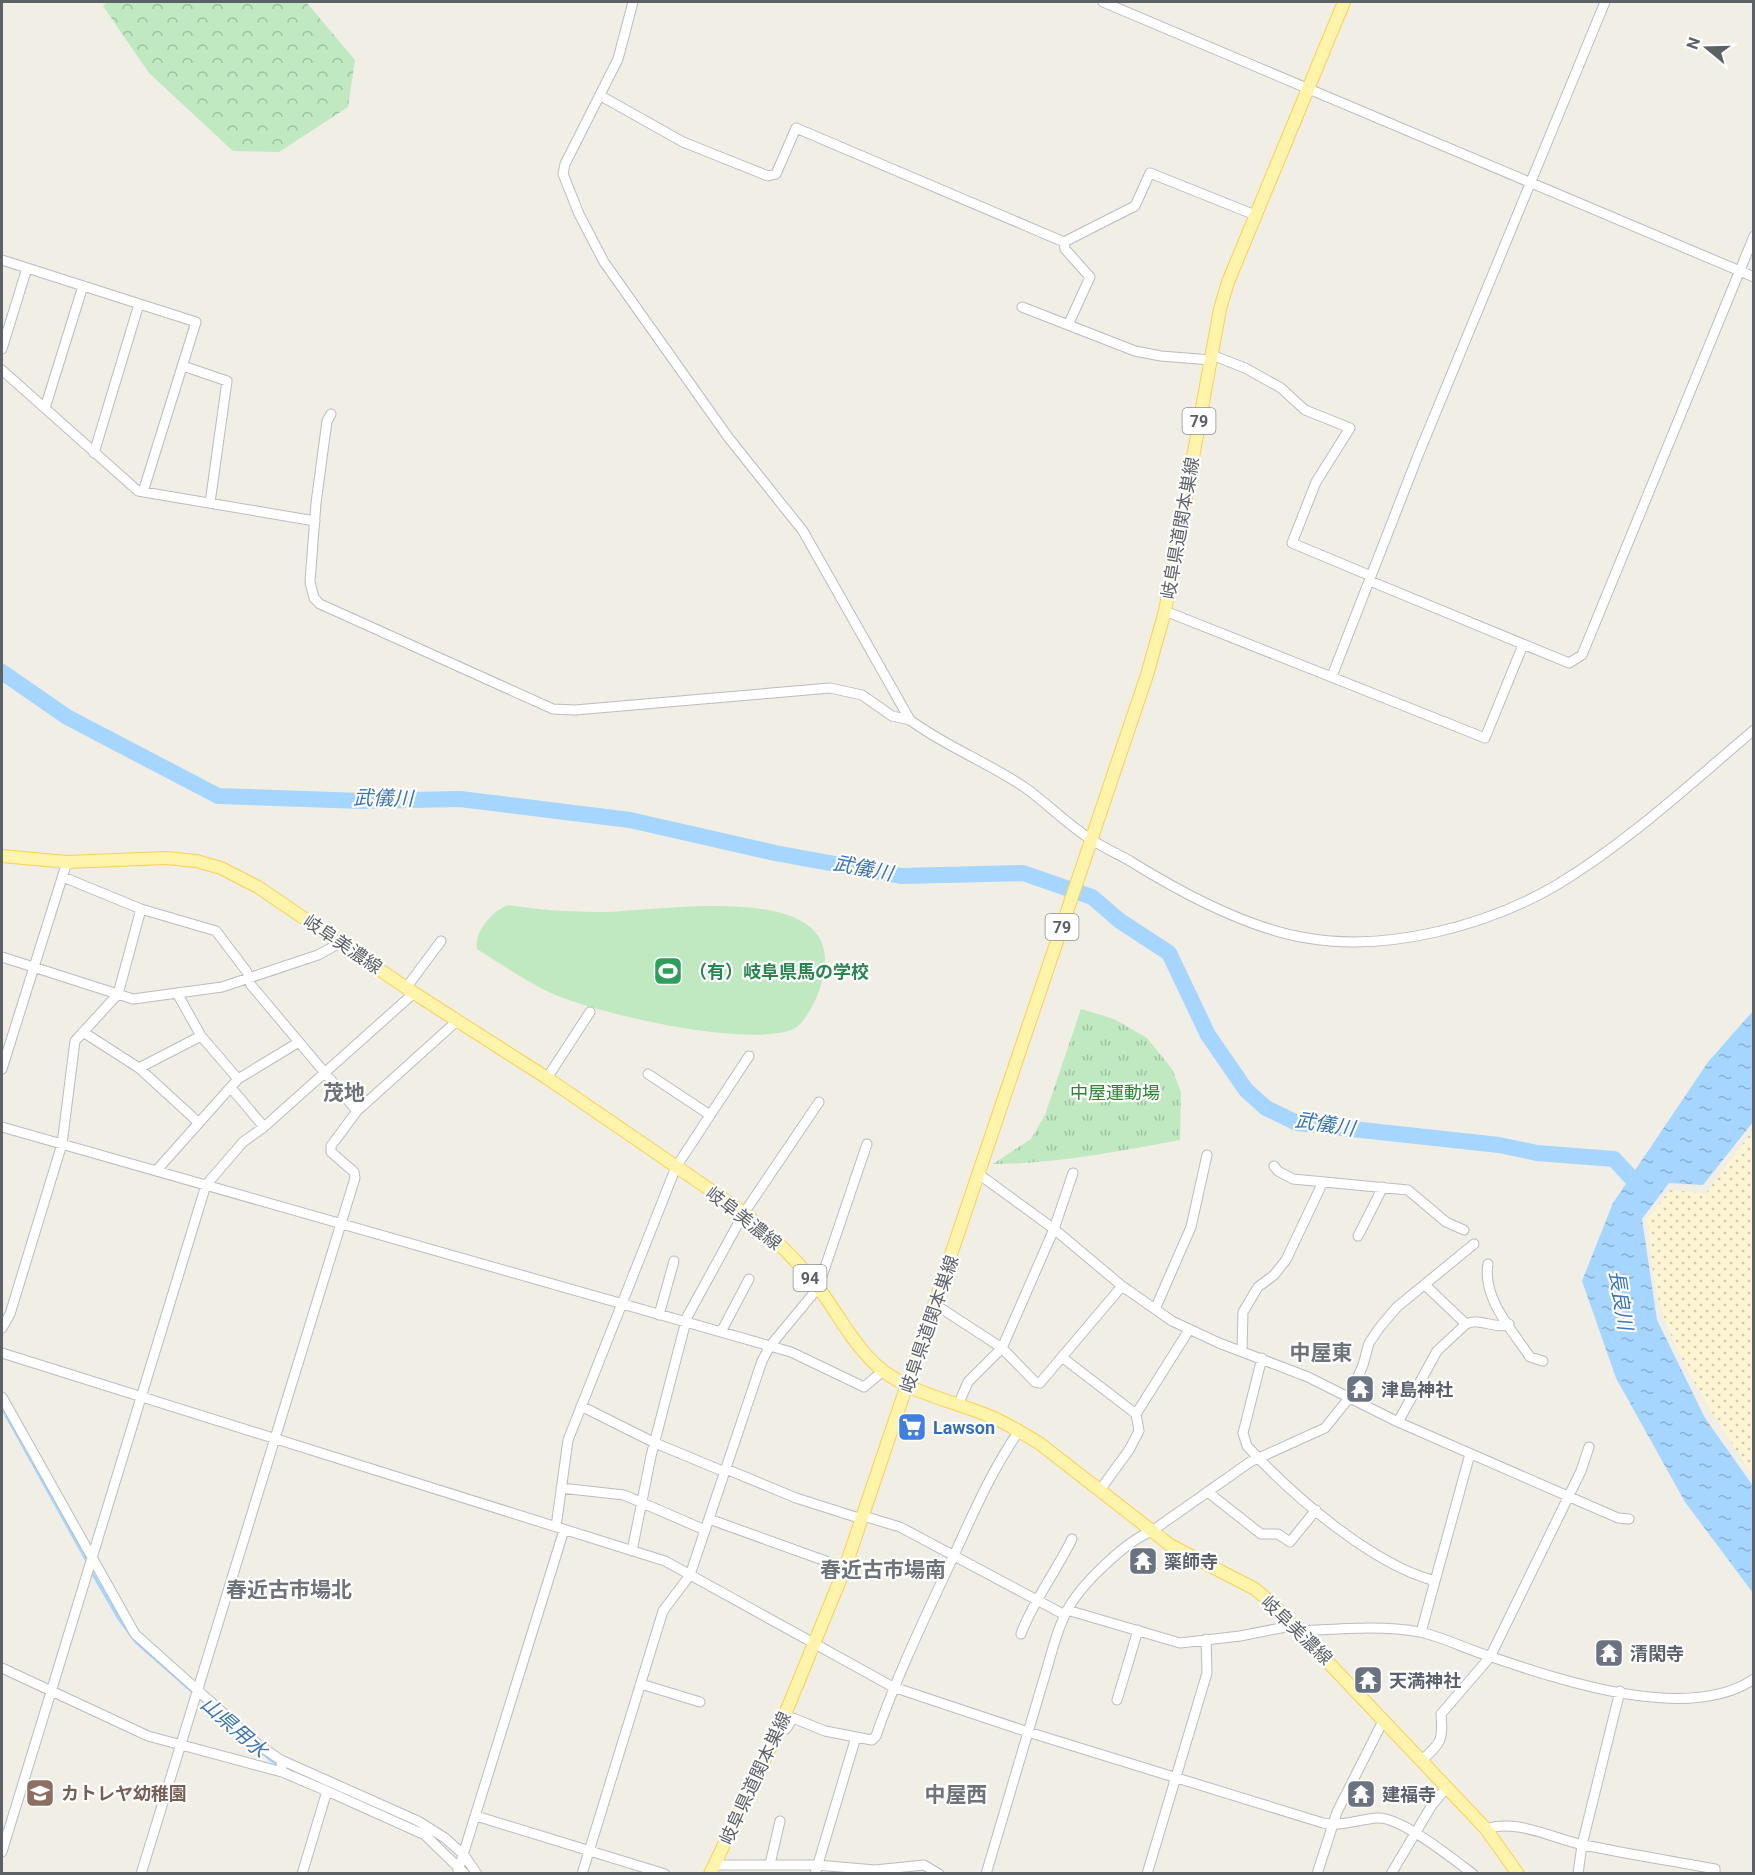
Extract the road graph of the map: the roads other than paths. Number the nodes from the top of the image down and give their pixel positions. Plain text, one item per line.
1 (633, 2) edge
2 (1103, 2) edge
3 (1344, 2) edge
4 (1605, 2) edge
5 (1307, 89) junction
6 (601, 96) junction
7 (1531, 183) junction
8 (1255, 215) junction
9 (1754, 236) edge
10 (1064, 242) junction
11 (2, 260) edge
12 (27, 268) junction
13 (1739, 271) junction
14 (1754, 277) edge
15 (83, 286) junction
16 (139, 304) junction
17 (1022, 307) dead end
18 (1069, 323) junction
19 (2, 349) edge
20 (1212, 358) junction
21 (183, 366) junction
22 (2, 369) edge
23 (45, 408) junction
24 (331, 414) dead end
25 (94, 453) junction
26 (144, 492) junction
27 (210, 503) junction
28 (315, 521) junction
29 (1370, 578) junction
30 (1165, 611) junction
31 (1523, 645) junction
32 (1332, 676) junction
33 (910, 720) junction
34 (1754, 730) edge
35 (1090, 846) junction
36 (2, 856) edge
37 (68, 862) junction
38 (63, 877) junction
39 (141, 909) junction
40 (441, 941) dead end
41 (340, 943) junction
42 (2, 957) edge
43 (34, 967) junction
44 (248, 978) junction
45 (410, 990) junction
46 (177, 993) junction
47 (117, 994) junction
48 (590, 1012) dead end
49 (457, 1021) junction
50 (83, 1032) junction
51 (201, 1036) junction
52 (299, 1042) junction
53 (749, 1056) dead end
54 (139, 1068) junction
55 (2, 1069) edge
56 (325, 1073) junction
57 (648, 1074) dead end
58 (548, 1078) junction
59 (238, 1079) junction
60 (232, 1089) junction
61 (819, 1102) dead end
62 (357, 1111) junction
63 (710, 1115) junction
64 (198, 1122) junction
65 (2, 1127) edge
66 (264, 1127) junction
67 (62, 1144) junction
68 (867, 1144) dead end
69 (1207, 1155) dead end
70 (1274, 1166) dead end
71 (676, 1167) junction
72 (156, 1171) junction
73 (1073, 1173) dead end
74 (980, 1176) junction
75 (1322, 1184) junction
76 (206, 1185) junction
77 (1383, 1187) junction
78 (744, 1213) junction
79 (339, 1223) junction
80 (1054, 1229) junction
81 (1464, 1230) dead end
82 (1358, 1236) dead end
83 (1474, 1244) dead end
84 (674, 1261) dead end
85 (1488, 1264) dead end
86 (749, 1279) dead end
87 (1425, 1285) junction
88 (1122, 1286) junction
89 (818, 1288) junction
90 (622, 1304) junction
91 (936, 1305) junction
92 (1156, 1307) junction
93 (659, 1315) junction
94 (685, 1323) junction
95 (1466, 1324) junction
96 (1509, 1324) junction
97 (2, 1328) edge
98 (1189, 1330) junction
99 (721, 1332) junction
100 (770, 1346) junction
101 (1002, 1348) junction
102 (1242, 1350) junction
103 (2, 1353) edge
104 (1063, 1358) junction
105 (1262, 1358) junction
106 (1543, 1361) dead end
107 (883, 1371) junction
108 (908, 1386) junction
109 (141, 1396) junction
110 (2, 1397) edge
111 (1348, 1398) junction
112 (958, 1405) junction
113 (581, 1406) junction
114 (1136, 1414) junction
115 (1398, 1422) junction
116 (1019, 1431) junction
117 (275, 1439) junction
118 (655, 1443) junction
119 (1589, 1448) dead end
120 (1470, 1454) junction
121 (1259, 1459) junction
122 (725, 1470) junction
123 (561, 1488) junction
124 (1100, 1490) junction
125 (1209, 1493) junction
126 (1569, 1497) junction
127 (642, 1501) junction
128 (1316, 1510) junction
129 (863, 1517) junction
130 (708, 1519) junction
131 (1629, 1519) dead end
132 (560, 1529) junction
133 (705, 1530) junction
134 (1152, 1531) junction
135 (1072, 1539) dead end
136 (632, 1551) junction
137 (954, 1555) junction
138 (92, 1558) junction
139 (845, 1568) junction
140 (690, 1575) junction
141 (1435, 1581) junction
142 (1039, 1601) junction
143 (1066, 1612) junction
144 (1298, 1628) junction
145 (1138, 1630) junction
146 (1421, 1632) junction
147 (1021, 1634) dead end
148 (1206, 1639) junction
149 (815, 1645) junction
150 (1490, 1657) junction
151 (2, 1668) edge
152 (1754, 1679) edge
153 (641, 1684) junction
154 (893, 1687) junction
155 (197, 1689) junction
156 (1620, 1691) junction
157 (50, 1692) junction
158 (1117, 1700) dead end
159 (700, 1702) dead end
160 (1384, 1719) junction
161 (780, 1729) junction
162 (1028, 1732) junction
163 (856, 1737) junction
164 (181, 1746) junction
165 (281, 1760) junction
166 (1422, 1760) junction
167 (282, 1772) junction
168 (1175, 1778) junction
169 (1447, 1787) junction
170 (327, 1791) junction
171 (476, 1816) junction
172 (780, 1821) dead end
173 (1332, 1825) junction
174 (1486, 1829) junction
175 (1415, 1833) junction
176 (1582, 1845) junction
177 (589, 1851) junction
178 (2, 1852) edge
179 (464, 1855) junction
180 (770, 1864) junction
181 (712, 1869) edge
182 (816, 1869) edge
183 (461, 1871) edge
184 (141, 1874) edge
185 (302, 1874) edge
186 (477, 1874) edge
187 (582, 1874) edge
188 (665, 1874) edge
189 (939, 1874) edge
190 (986, 1874) edge
191 (1147, 1874) edge
192 (1317, 1874) edge
193 (1390, 1874) edge
194 (1473, 1874) edge
195 (1518, 1874) edge
196 (1578, 1874) edge
197 (1715, 1874) edge

1 - 6 street
2 - 5 street
3 - 5 main road, 岐阜県道関本巣線 / 79
4 - 7 street
5 - 7 street
5 - 8 main road, 岐阜県道関本巣線 / 79
6 - 10 street
6 - 33 street
7 - 13 street
7 - 29 street
8 - 10 street
8 - 20 main road, 岐阜県道関本巣線 / 79
9 - 13 street
10 - 18 street
11 - 12 street
12 - 15 street
12 - 19 street
13 - 14 street
13 - 31 street
15 - 16 street
15 - 23 street
16 - 21 street
16 - 25 street
17 - 18 street
18 - 20 street
20 - 29 street
20 - 30 main road, 岐阜県道関本巣線 / 79
21 - 26 street
21 - 27 street
22 - 23 street
23 - 25 street
24 - 28 street
25 - 26 street
26 - 27 street
27 - 28 street
28 - 33 street
29 - 31 street
29 - 32 street
30 - 32 street
30 - 35 main road, 岐阜県道関本巣線 / 79
31 - 32 street
33 - 35 street
34 - 35 street
35 - 74 main road, 岐阜県道関本巣線 / 79
36 - 37 main road, 岐阜美濃線 / 94
37 - 38 street
37 - 41 main road, 岐阜美濃線 / 94
38 - 39 street
38 - 43 street
39 - 44 street
39 - 47 street
40 - 45 street
41 - 44 street
41 - 45 main road, 岐阜美濃線 / 94
42 - 43 street
43 - 47 street
43 - 55 street
44 - 46 street
44 - 52 street
45 - 49 main road, 岐阜美濃線 / 94
45 - 56 street
46 - 47 street
46 - 51 street
47 - 50 street
48 - 58 street
49 - 58 main road, 岐阜美濃線 / 94
49 - 62 street
50 - 54 street
50 - 67 street
51 - 54 street
51 - 59 street
52 - 56 street
52 - 59 street
53 - 63 street
54 - 64 street
56 - 62 street
56 - 66 street
57 - 63 street
58 - 71 main road, 岐阜美濃線 / 94
59 - 60 street
60 - 64 street
60 - 66 street
61 - 78 street
62 - 79 street
63 - 71 street
64 - 72 street
65 - 67 street
66 - 76 street
67 - 72 street
67 - 97 street
68 - 89 street
69 - 92 street
70 - 75 street
71 - 78 main road, 岐阜美濃線 / 94
71 - 90 street
72 - 76 street
73 - 80 street
74 - 80 street
74 - 91 main road, 岐阜県道関本巣線 / 79
75 - 77 street
75 - 102 street
76 - 79 street
76 - 109 street
77 - 81 street
77 - 82 street
78 - 89 main road, 岐阜美濃線 / 94
78 - 94 street
79 - 90 street
79 - 117 street
80 - 88 street
80 - 101 street
83 - 87 street
84 - 93 street
85 - 96 street
86 - 99 street
87 - 95 street
87 - 111 street
88 - 92 street
88 - 104 street
89 - 100 street
89 - 107 main road, 岐阜美濃線 / 94
90 - 93 street
90 - 113 street
91 - 101 street
91 - 108 main road, 岐阜県道関本巣線 / 79
92 - 98 street
93 - 94 street
94 - 99 street
94 - 118 street
95 - 96 street
95 - 115 street
96 - 106 street
98 - 102 street
98 - 114 street
99 - 100 street
100 - 107 street
100 - 122 street
101 - 104 street
101 - 112 street
102 - 105 street
103 - 109 street
104 - 114 street
105 - 111 street
105 - 121 street
107 - 108 main road, 岐阜美濃線 / 94
108 - 112 main road, 岐阜美濃線 / 94
108 - 129 main road, 岐阜県道関本巣線 / 79
109 - 117 street
109 - 138 street
110 - 138 street
111 - 115 street
111 - 121 street
112 - 116 main road, 岐阜美濃線 / 94
113 - 118 street
113 - 123 street
114 - 124 street
115 - 120 street
116 - 124 main road, 岐阜美濃線 / 94
116 - 137 street
117 - 132 street
117 - 155 street
118 - 122 street
118 - 127 street
119 - 126 street
120 - 126 street
120 - 141 street
121 - 125 street
121 - 128 street
122 - 129 street
122 - 130 street
123 - 127 street
123 - 132 street
124 - 134 main road, 岐阜美濃線 / 94
125 - 128 street
125 - 134 street
126 - 131 street
126 - 150 street
127 - 133 street
127 - 136 street
128 - 141 street
129 - 137 street
129 - 139 main road, 岐阜県道関本巣線 / 79
130 - 133 street
130 - 139 street
132 - 136 street
132 - 171 street
133 - 140 street
134 - 143 street
134 - 144 main road, 岐阜美濃線 / 94
135 - 142 street
136 - 140 street
137 - 142 street
137 - 154 street
138 - 155 street
138 - 157 street
139 - 149 main road, 岐阜県道関本巣線 / 79
140 - 149 street
140 - 153 street
141 - 146 street
142 - 143 street
142 - 147 street
143 - 145 street
143 - 162 street
144 - 146 street
144 - 148 street
144 - 160 main road, 岐阜美濃線 / 94
145 - 148 street
145 - 158 street
146 - 150 street
148 - 168 street
149 - 154 street
149 - 161 main road, 岐阜県道関本巣線 / 79
150 - 156 street
150 - 166 street
151 - 157 street
152 - 156 street
153 - 159 street
153 - 177 street
154 - 162 street
154 - 163 street
155 - 164 street
155 - 165 street
156 - 176 street
157 - 164 street
157 - 178 street
160 - 166 main road, 岐阜美濃線 / 94
160 - 173 street
161 - 163 street
161 - 181 main road, 岐阜県道関本巣線 / 79
162 - 168 street
162 - 190 street
163 - 182 street
164 - 167 street
164 - 184 street
165 - 167 street
165 - 179 street
166 - 169 main road, 岐阜美濃線 / 94
167 - 170 street
168 - 173 street
168 - 191 street
169 - 174 main road, 岐阜美濃線 / 94
169 - 175 street
170 - 183 street
170 - 185 street
171 - 177 street
171 - 179 street
172 - 180 street
173 - 175 street
173 - 192 street
174 - 176 street
174 - 195 main road, 岐阜美濃線 / 94
175 - 193 street
175 - 194 street
176 - 196 street
176 - 197 street
177 - 187 street
177 - 188 street
179 - 183 street
179 - 186 street
180 - 181 street
180 - 182 street
182 - 189 street

